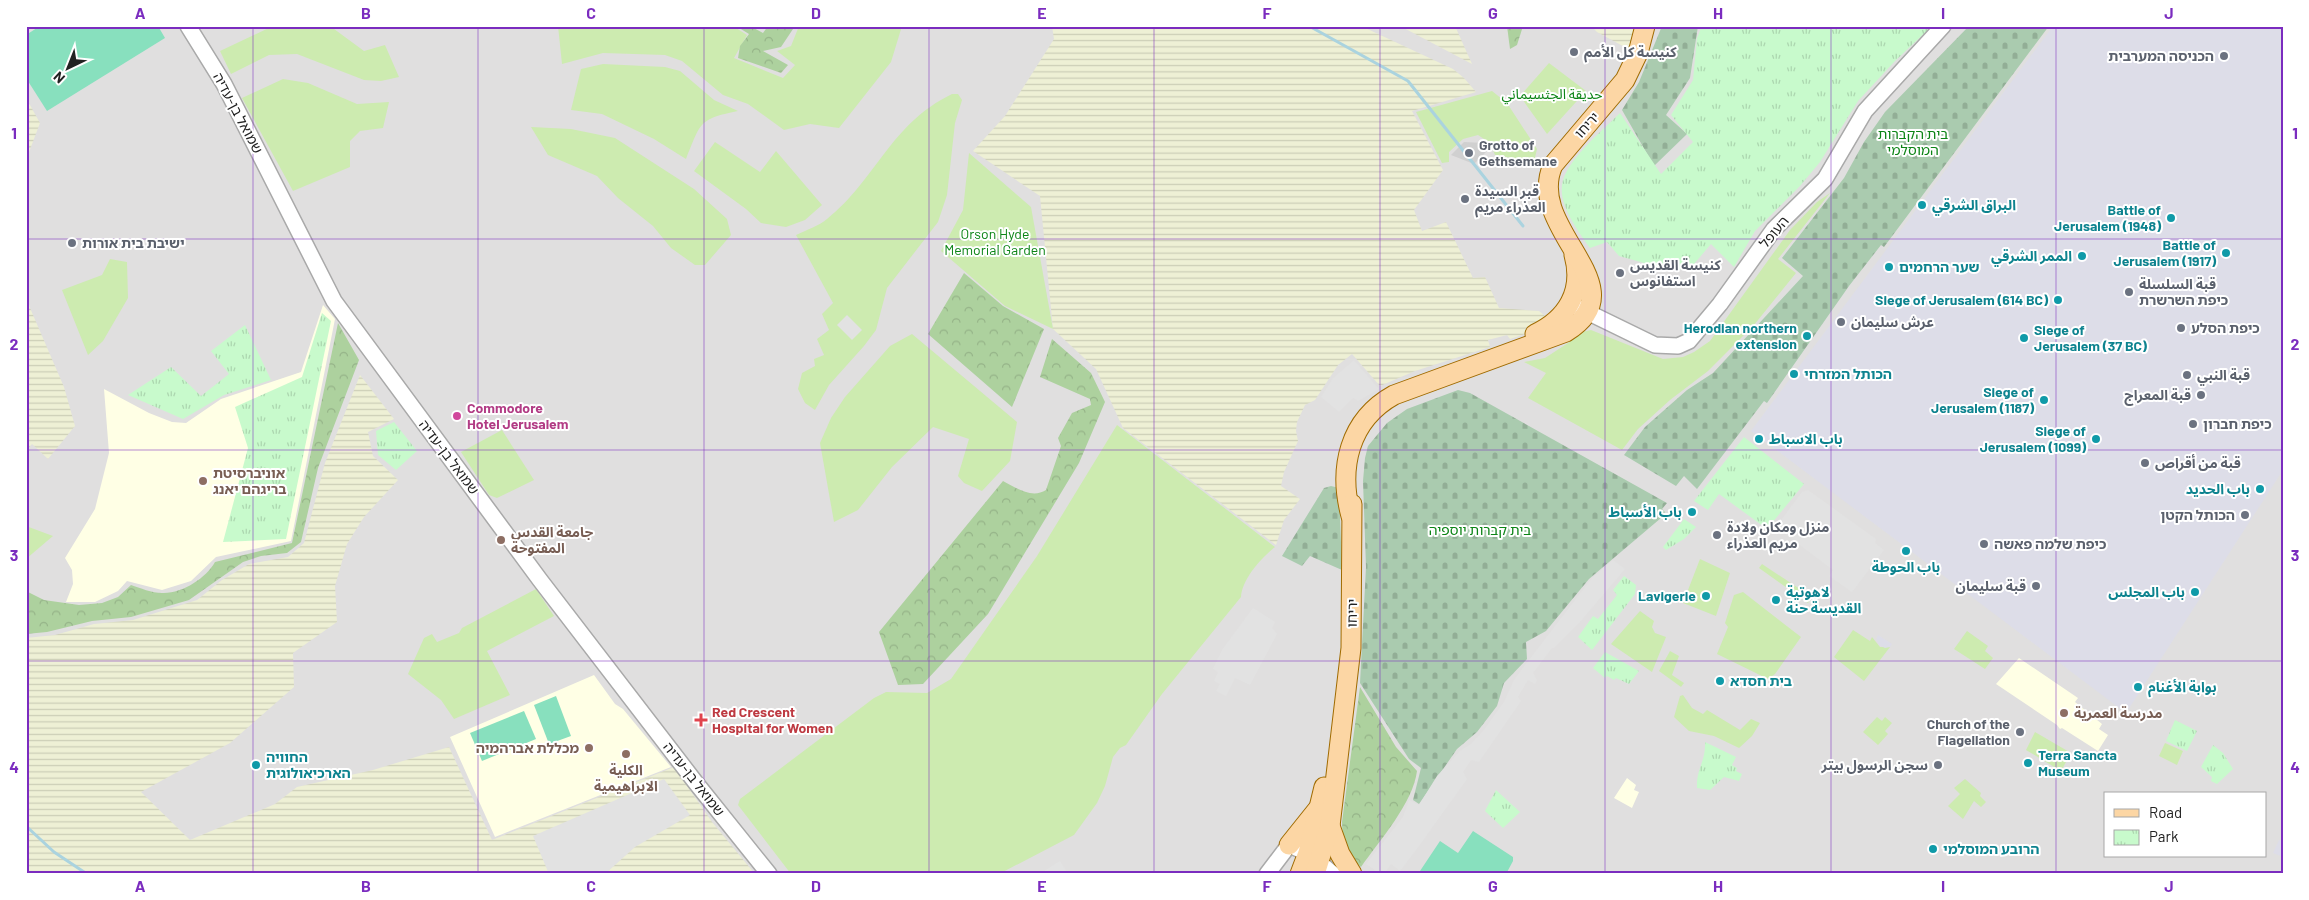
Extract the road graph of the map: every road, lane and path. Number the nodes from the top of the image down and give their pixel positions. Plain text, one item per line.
1 (188, 26) edge
2 (1943, 26) edge
3 (1644, 29) edge
4 (1579, 308) junction
5 (1342, 710) junction
6 (1321, 803) junction
7 (1330, 826) junction
8 (1289, 845) junction
9 (1320, 864) edge
10 (769, 874) edge
11 (1266, 874) edge
12 (1300, 874) edge
13 (1352, 874) edge

1 - 10 street, שמואל בן-עדיה
2 - 4 street, העופל
3 - 4 main road, יריחו
4 - 5 main road, יריחו
5 - 6 main road, יריחו
5 - 7 main road, יריחו
6 - 8 main road
6 - 9 main road, יריחו
7 - 9 main road, יריחו
7 - 13 main road
8 - 9 street
8 - 11 street
9 - 12 main road
9 - 13 street

